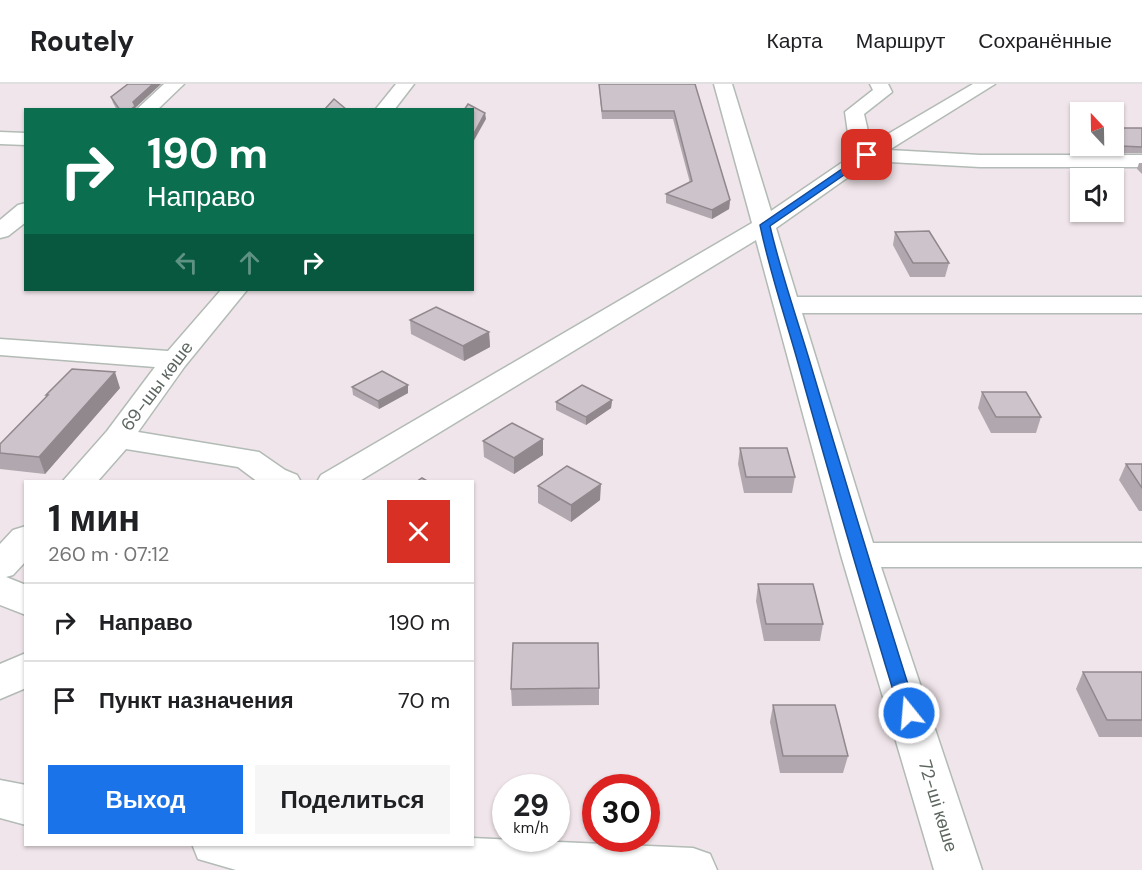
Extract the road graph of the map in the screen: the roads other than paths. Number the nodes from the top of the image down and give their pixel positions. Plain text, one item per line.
1 (175, 84) edge
2 (405, 84) edge
3 (723, 84) edge
4 (879, 84) edge
5 (980, 85) edge
6 (148, 108) edge
7 (386, 108) edge
8 (0, 138) edge
9 (24, 139) edge
10 (867, 155) junction
11 (1142, 161) edge
12 (24, 212) edge
13 (765, 225) junction
14 (0, 231) edge
15 (233, 291) edge
16 (788, 305) junction
17 (1142, 305) edge
18 (0, 347) edge
19 (175, 360) junction
20 (118, 438) junction
21 (80, 480) edge
22 (280, 480) edge
23 (336, 480) edge
24 (24, 540) edge
25 (859, 555) junction
26 (1142, 555) edge
27 (0, 566) edge
28 (0, 588) edge
29 (24, 601) edge
30 (24, 669) edge
31 (0, 683) edge
32 (0, 800) edge
33 (24, 805) edge
34 (228, 854) edge
35 (693, 870) edge
36 (958, 870) edge

1 - 6 street
2 - 7 street
3 - 13 street, 72-ші көше
4 - 10 street
5 - 10 street
8 - 9 street
10 - 11 street
10 - 13 street
12 - 14 street
13 - 16 street, 72-ші көше
13 - 23 street
15 - 19 street, 69-шы көше
16 - 17 street
16 - 25 street, 72-ші көше
18 - 19 street
19 - 20 street, 69-шы көше
20 - 21 street, 69-шы көше
20 - 22 street
24 - 27 street
25 - 26 street
25 - 36 street, 72-ші көше
28 - 29 street
30 - 31 street
32 - 33 street
34 - 35 street

